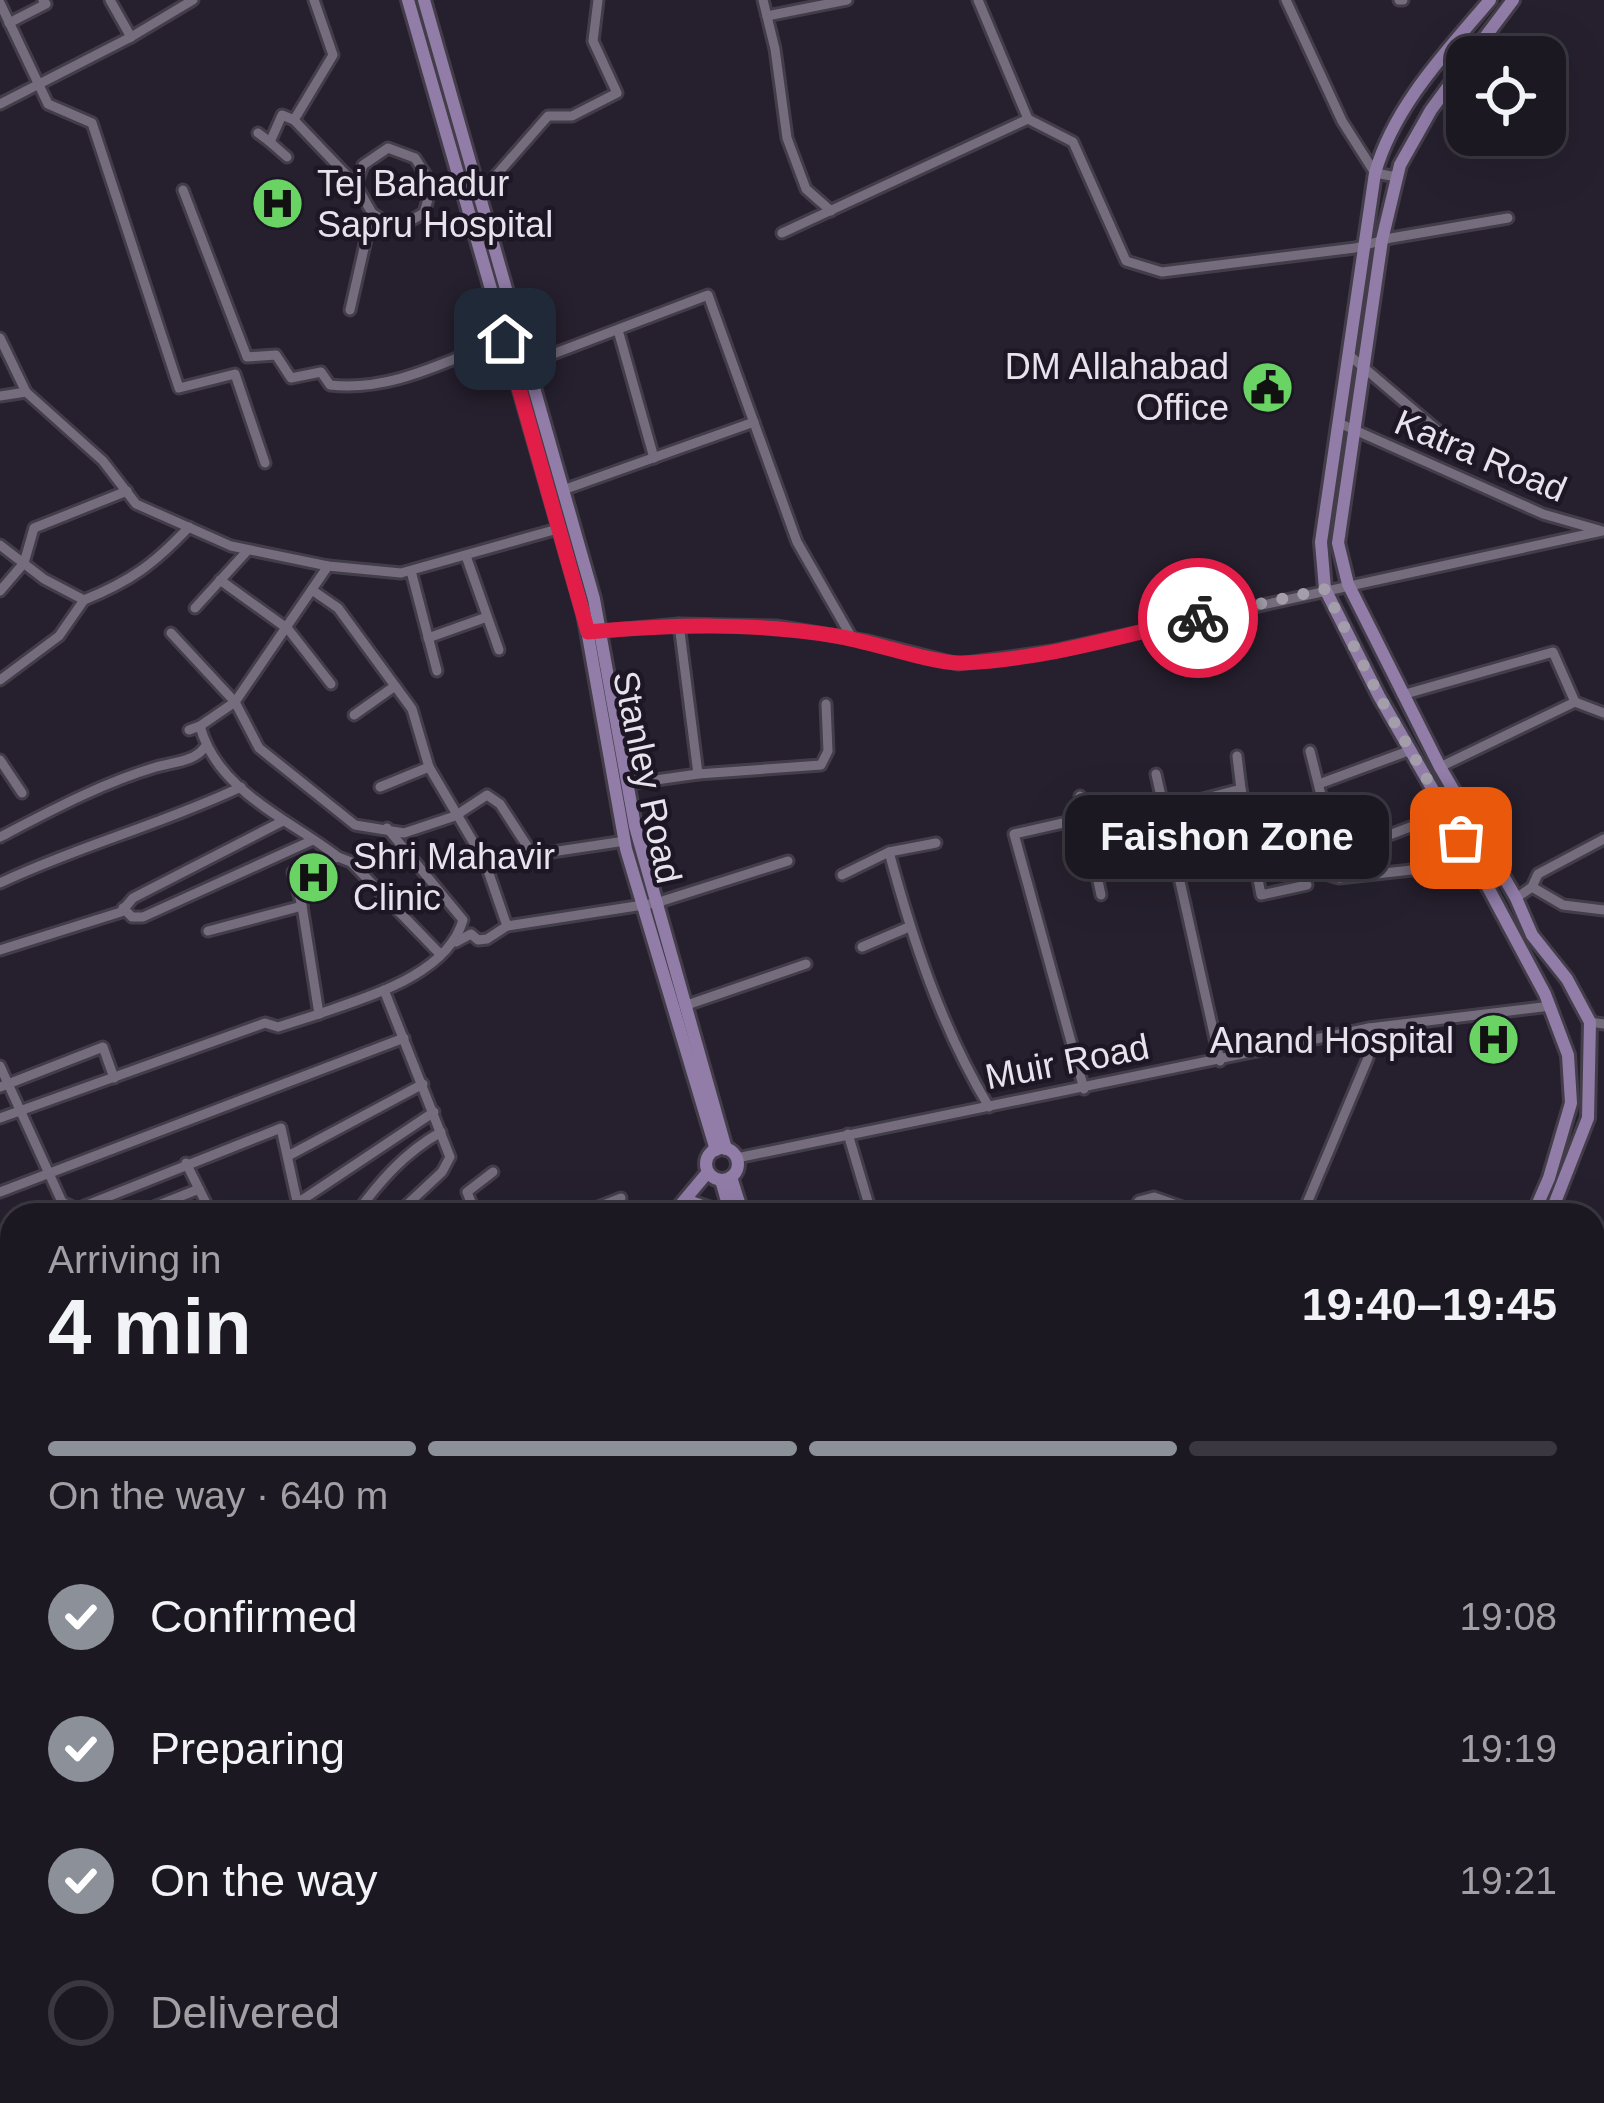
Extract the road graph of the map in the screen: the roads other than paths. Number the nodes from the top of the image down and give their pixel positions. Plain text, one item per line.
1 (110, 0) edge
2 (193, 0) edge
3 (314, 0) edge
4 (408, 0) edge
5 (424, 0) edge
6 (598, 0) edge
7 (763, 0) edge
8 (847, 0) edge
9 (978, 0) edge
10 (1286, 0) edge
11 (1490, 0) edge
12 (1513, 0) edge
13 (48, 1) edge
14 (0, 2) edge
15 (766, 16) junction
16 (9, 23) junction
17 (1486, 36) edge
18 (131, 37) junction
19 (37, 84) junction
20 (1446, 90) edge
21 (0, 104) edge
22 (294, 119) junction
23 (1028, 119) junction
24 (258, 133) dead end
25 (270, 142) junction
26 (287, 157) dead end
27 (1375, 172) junction
28 (459, 176) junction
29 (1397, 176) junction
30 (356, 185) junction
31 (432, 185) junction
32 (183, 190) dead end
33 (478, 196) junction
34 (831, 211) junction
35 (372, 213) junction
36 (1508, 218) dead end
37 (782, 233) dead end
38 (1382, 240) junction
39 (1365, 246) junction
40 (350, 310) dead end
41 (618, 330) junction
42 (0, 338) edge
43 (505, 339) junction
44 (1349, 355) junction
45 (1364, 365) junction
46 (520, 366) junction
47 (26, 392) junction
48 (0, 396) edge
49 (754, 422) junction
50 (1339, 423) junction
51 (1353, 430) junction
52 (1437, 430) dead end
53 (654, 458) junction
54 (266, 463) dead end
55 (562, 490) junction
56 (127, 491) junction
57 (189, 527) junction
58 (561, 528) junction
59 (1603, 531) edge
60 (0, 545) edge
61 (248, 550) junction
62 (466, 556) junction
63 (24, 563) junction
64 (328, 566) junction
65 (411, 571) junction
66 (220, 580) junction
67 (1348, 584) junction
68 (1325, 589) junction
69 (312, 590) junction
70 (0, 591) edge
71 (84, 600) junction
72 (195, 608) dead end
73 (487, 617) junction
74 (679, 624) junction
75 (288, 629) junction
76 (595, 632) junction
77 (171, 633) dead end
78 (428, 638) junction
79 (852, 638) junction
80 (499, 650) dead end
81 (437, 671) dead end
82 (0, 680) edge
83 (331, 684) dead end
84 (395, 686) junction
85 (1402, 695) junction
86 (235, 702) junction
87 (1575, 702) junction
88 (826, 704) dead end
89 (1604, 713) edge
90 (354, 715) dead end
91 (1411, 750) junction
92 (206, 751) junction
93 (1310, 751) dead end
94 (1237, 756) dead end
95 (0, 760) edge
96 (429, 767) junction
97 (1440, 767) junction
98 (698, 774) junction
99 (1156, 774) dead end
100 (628, 784) junction
101 (1318, 784) junction
102 (241, 787) junction
103 (380, 787) dead end
104 (1241, 789) junction
105 (22, 794) dead end
106 (1080, 796) dead end
107 (1164, 809) junction
108 (1325, 811) dead end
109 (1447, 813) junction
110 (455, 816) junction
111 (1084, 818) junction
112 (283, 821) junction
113 (387, 828) junction
114 (0, 837) edge
115 (1604, 839) edge
116 (313, 840) junction
117 (625, 841) junction
118 (936, 842) dead end
119 (1173, 850) junction
120 (889, 852) junction
121 (533, 855) junction
122 (338, 857) junction
123 (1094, 860) junction
124 (788, 861) dead end
125 (485, 862) junction
126 (1475, 863) junction
127 (842, 875) dead end
128 (0, 883) edge
129 (1307, 885) dead end
130 (1532, 887) junction
131 (1102, 895) dead end
132 (1516, 898) junction
133 (649, 904) junction
134 (302, 906) junction
135 (124, 908) junction
136 (1604, 910) edge
137 (507, 926) junction
138 (909, 927) junction
139 (208, 931) dead end
140 (457, 942) junction
141 (862, 947) dead end
142 (0, 950) edge
143 (440, 954) junction
144 (806, 964) dead end
145 (384, 989) junction
146 (1573, 990) junction
147 (1548, 1000) junction
148 (684, 1006) junction
149 (320, 1015) junction
150 (1595, 1026) edge
151 (1369, 1028) junction
152 (404, 1038) junction
153 (1563, 1043) junction
154 (1220, 1061) junction
155 (0, 1066) edge
156 (114, 1078) junction
157 (423, 1084) junction
158 (3, 1086) edge
159 (1084, 1089) junction
160 (988, 1107) junction
161 (22, 1112) junction
162 (434, 1112) junction
163 (0, 1118) edge
164 (441, 1132) junction
165 (848, 1134) junction
166 (726, 1152) junction
167 (288, 1156) junction
168 (186, 1163) junction
169 (493, 1172) dead end
170 (708, 1172) junction
171 (52, 1175) junction
172 (726, 1179) junction
173 (124, 1189) junction
174 (199, 1189) junction
175 (0, 1192) edge
176 (621, 1198) dead end
177 (685, 1200) junction
178 (299, 1202) joint
179 (64, 1203) edge
180 (91, 1203) edge
181 (131, 1203) edge
182 (164, 1203) edge
183 (206, 1203) edge
184 (364, 1203) edge
185 (410, 1203) edge
186 (471, 1203) edge
187 (608, 1203) edge
188 (682, 1203) edge
189 (694, 1203) edge
190 (729, 1203) edge
191 (737, 1203) edge
192 (868, 1203) edge
193 (1138, 1203) edge
194 (1171, 1203) edge
195 (1307, 1203) edge
196 (1539, 1203) edge
197 (1555, 1203) edge

1 - 18 street
2 - 18 street
3 - 22 street
4 - 28 main road, Stanley Road
5 - 33 main road, Stanley Road
6 - 33 street
7 - 15 street
8 - 15 street
9 - 23 street
10 - 27 street
11 - 27 main road
12 - 17 main road
13 - 16 street
14 - 16 street
15 - 34 street
16 - 19 street
18 - 19 street
19 - 21 street
19 - 54 street
20 - 29 main road
22 - 25 street
22 - 30 street
23 - 34 street
23 - 39 street
24 - 25 street
25 - 26 street
27 - 29 street
27 - 39 main road
28 - 31 street
28 - 43 main road, Stanley Road
29 - 38 main road
30 - 31 street
30 - 35 street
31 - 35 street
32 - 43 street
33 - 46 main road, Stanley Road
34 - 37 street
35 - 40 street
36 - 38 street
38 - 39 street
38 - 45 main road
39 - 44 main road
41 - 46 street
41 - 49 street
41 - 53 street
42 - 47 street
43 - 46 main road, Stanley Road
44 - 45 street
44 - 50 main road
45 - 51 main road
45 - 52 street
46 - 55 main road, Stanley Road
46 - 58 main road, Stanley Road
47 - 48 street
47 - 56 street
49 - 53 street
49 - 79 street
50 - 51 street, Katra Road
50 - 68 main road
51 - 59 street, Katra Road
51 - 67 main road
53 - 55 street
55 - 76 main road, Stanley Road
56 - 57 street
56 - 63 street
57 - 61 street
57 - 71 street
58 - 62 street
58 - 76 main road, Stanley Road
59 - 67 street
60 - 63 street
61 - 64 street
61 - 66 street
62 - 65 street
62 - 73 street
63 - 70 street
63 - 71 street
64 - 65 street
64 - 69 street
65 - 78 street
66 - 72 street
66 - 75 street
67 - 68 street
67 - 85 main road
68 - 79 street
68 - 91 main road
69 - 75 street
69 - 84 street
71 - 82 street
73 - 78 street
73 - 80 street
74 - 76 street
74 - 79 street
74 - 98 street
75 - 83 street
75 - 86 street
76 - 100 main road, Stanley Road
76 - 117 main road, Stanley Road
77 - 86 street
78 - 81 street
84 - 90 street
84 - 96 street
85 - 87 street
85 - 97 main road
86 - 92 street
86 - 113 street
87 - 89 street
87 - 97 street
88 - 98 street
91 - 101 street
91 - 109 main road
92 - 102 street
92 - 114 street
93 - 101 street
94 - 104 street
95 - 105 street
96 - 103 street
96 - 110 street
97 - 132 main road
98 - 100 street
99 - 107 street
100 - 133 main road, Stanley Road
101 - 108 street
102 - 112 street
102 - 128 street
104 - 107 street
104 - 129 street
106 - 111 street
107 - 119 street
109 - 126 main road
109 - 126 street
110 - 113 street
110 - 121 street
110 - 125 street
111 - 123 street
111 - 159 street
112 - 116 street
112 - 135 street
113 - 140 street
115 - 130 street
116 - 122 street
116 - 135 street
117 - 121 street
117 - 133 main road, Stanley Road
118 - 120 street
119 - 123 street
119 - 154 street
120 - 127 street
120 - 138 street
121 - 125 street
122 - 134 street
122 - 143 street
123 - 131 street
124 - 133 street
125 - 137 street
126 - 147 main road
130 - 132 street
130 - 136 street
132 - 146 main road
133 - 137 street
133 - 148 main road, Stanley Road
133 - 166 main road, Stanley Road
134 - 139 street
134 - 149 street
135 - 142 street
137 - 140 street
138 - 141 street
138 - 160 street
140 - 143 street
143 - 145 street
144 - 148 street
145 - 149 street
145 - 152 street
146 - 147 main road
146 - 150 main road
147 - 151 street, Muir Road
147 - 153 main road
148 - 166 main road, Stanley Road
149 - 156 street
150 - 153 main road
150 - 197 main road
151 - 154 street, Muir Road
151 - 195 street
152 - 157 street
152 - 171 street
153 - 196 main road
154 - 159 street, Muir Road
155 - 158 street
156 - 158 street
156 - 161 street
157 - 162 street
157 - 167 street
158 - 161 street
159 - 160 street, Muir Road
160 - 165 street, Muir Road
161 - 163 street
161 - 171 street
162 - 164 street
162 - 178 street
164 - 184 street
164 - 185 street
165 - 166 street, Muir Road
165 - 192 street
166 - 170 main road
166 - 172 main road
167 - 168 street
167 - 178 street
168 - 173 street
168 - 174 street
169 - 186 street
170 - 172 main road
170 - 177 main road
171 - 175 street
171 - 179 street
172 - 190 main road
172 - 191 main road
173 - 180 street
173 - 181 street
174 - 182 street
174 - 183 street
176 - 187 street
177 - 188 main road
177 - 189 main road
193 - 194 street

